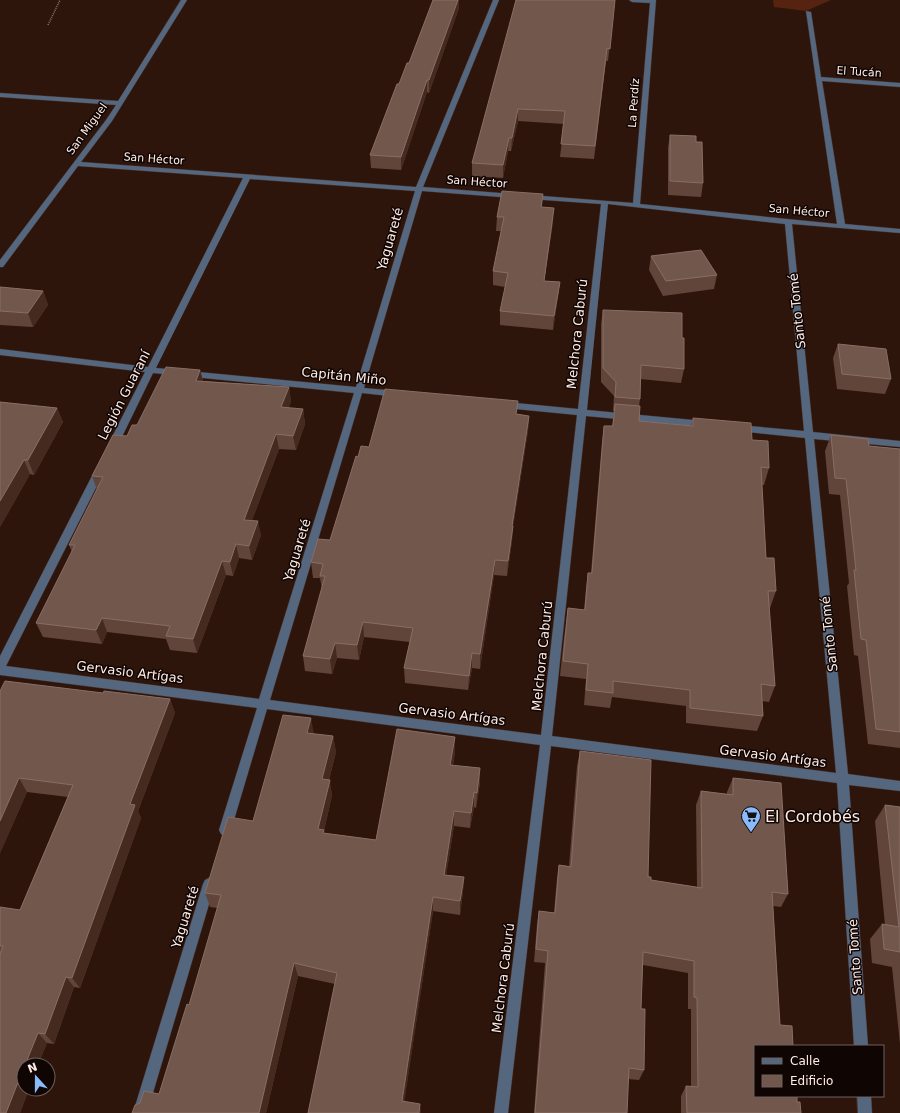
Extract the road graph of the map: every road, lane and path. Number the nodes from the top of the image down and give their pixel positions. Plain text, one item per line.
1 (60, 0) edge
2 (184, 0) edge
3 (496, 0) edge
4 (632, 0) edge
5 (653, 0) edge
6 (808, 12) dead end
7 (48, 25) dead end
8 (818, 78) junction
9 (900, 85) edge
10 (0, 94) edge
11 (119, 103) junction
12 (75, 164) junction
13 (247, 177) junction
14 (419, 189) junction
15 (605, 202) junction
16 (636, 206) junction
17 (788, 222) junction
18 (841, 226) junction
19 (900, 231) edge
20 (3, 259) edge
21 (0, 265) edge
22 (0, 352) edge
23 (151, 370) junction
24 (360, 390) junction
25 (406, 395) edge
26 (498, 404) edge
27 (583, 412) junction
28 (716, 426) edge
29 (731, 427) edge
30 (809, 435) junction
31 (900, 444) edge
32 (0, 668) edge
33 (263, 704) junction
34 (546, 741) junction
35 (844, 779) junction
36 (900, 786) edge
37 (222, 840) edge
38 (213, 870) edge
39 (861, 1045) edge
40 (864, 1097) edge
41 (140, 1113) edge
42 (500, 1113) edge
43 (865, 1113) edge

1 - 7 path
2 - 11 street, San Miguel
3 - 14 street, Yaguareté
4 - 5 street
5 - 16 street, La Perdíz
6 - 8 street
8 - 9 street, El Tucán
8 - 18 street
10 - 11 street
11 - 12 street, San Miguel
12 - 13 street, San Héctor
12 - 20 street, San Miguel
13 - 14 street, San Héctor
13 - 23 street, Legión Guaraní
14 - 15 street, San Héctor
14 - 24 street, Yaguareté
15 - 16 street, San Héctor
15 - 27 street, Melchora Caburú
16 - 17 street, San Héctor
17 - 18 street, San Héctor
17 - 30 street, Santo Tomé
18 - 19 street, San Héctor
20 - 21 street, San Miguel
22 - 23 street, Capitán Miño
23 - 24 street, Capitán Miño
23 - 32 street, Legión Guaraní
24 - 25 street, Capitán Miño
24 - 33 street, Yaguareté
26 - 27 street
27 - 28 street
27 - 34 street, Melchora Caburú
29 - 30 street
30 - 31 street
30 - 35 street, Santo Tomé
32 - 33 street, Gervasio Artígas
33 - 34 street, Gervasio Artígas
33 - 37 street, Yaguareté
34 - 35 street, Gervasio Artígas
34 - 42 street, Melchora Caburú
35 - 36 street, Gervasio Artígas
35 - 39 street, Santo Tomé
38 - 41 street, Yaguareté
40 - 43 street

